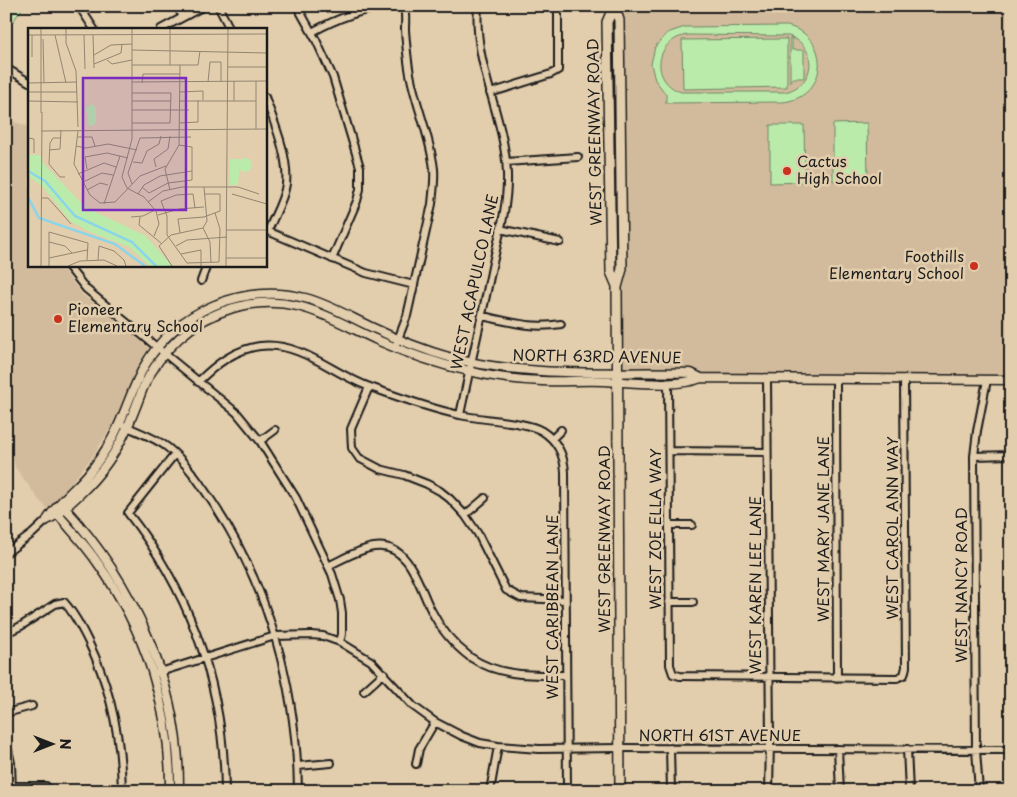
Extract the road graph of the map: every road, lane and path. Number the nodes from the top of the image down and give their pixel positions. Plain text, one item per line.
1 (79, 6) edge
2 (177, 6) edge
3 (204, 6) edge
4 (218, 6) edge
5 (297, 6) edge
6 (389, 6) edge
7 (478, 6) edge
8 (558, 6) edge
9 (614, 6) edge
10 (403, 7) edge
11 (183, 17) junction
12 (93, 28) edge
13 (163, 28) edge
14 (229, 28) edge
15 (312, 32) junction
16 (6, 68) edge
17 (28, 81) edge
18 (490, 93) junction
19 (266, 100) edge
20 (609, 140) junction
21 (620, 144) junction
22 (578, 157) dead end
23 (506, 162) junction
24 (500, 229) junction
25 (266, 231) edge
26 (560, 242) dead end
27 (332, 259) junction
28 (68, 266) edge
29 (207, 266) edge
30 (201, 280) dead end
31 (414, 285) junction
32 (617, 286) junction
33 (482, 316) junction
34 (562, 324) dead end
35 (397, 343) junction
36 (158, 347) junction
37 (163, 354) junction
38 (471, 362) junction
39 (469, 371) junction
40 (617, 377) junction
41 (144, 378) junction
42 (701, 378) junction
43 (767, 379) junction
44 (836, 379) junction
45 (904, 380) junction
46 (987, 380) junction
47 (1011, 380) edge
48 (198, 382) junction
49 (668, 383) junction
50 (369, 387) junction
51 (460, 415) junction
52 (124, 426) junction
53 (275, 430) dead end
54 (562, 430) dead end
55 (552, 439) junction
56 (260, 441) junction
57 (669, 452) junction
58 (767, 452) junction
59 (175, 454) junction
60 (1011, 455) edge
61 (974, 456) junction
62 (485, 498) dead end
63 (63, 505) junction
64 (56, 512) junction
65 (465, 515) junction
66 (47, 520) joint
67 (669, 525) junction
68 (692, 525) dead end
69 (6, 553) edge
70 (328, 566) junction
71 (565, 600) junction
72 (669, 602) junction
73 (693, 602) dead end
74 (6, 633) edge
75 (275, 636) junction
76 (340, 642) junction
77 (206, 658) junction
78 (157, 672) junction
79 (384, 673) junction
80 (566, 675) junction
81 (769, 676) junction
82 (837, 678) junction
83 (364, 691) dead end
84 (32, 706) dead end
85 (6, 713) edge
86 (434, 722) junction
87 (6, 740) edge
88 (498, 746) junction
89 (567, 748) junction
90 (620, 748) junction
91 (670, 748) junction
92 (769, 748) junction
93 (838, 749) junction
94 (907, 749) junction
95 (976, 750) junction
96 (1011, 750) edge
97 (331, 763) dead end
98 (416, 764) dead end
99 (298, 766) junction
100 (46, 786) dead end
101 (12, 788) edge
102 (122, 791) edge
103 (170, 791) edge
104 (180, 791) edge
105 (225, 791) edge
106 (298, 791) edge
107 (490, 791) edge
108 (567, 791) edge
109 (620, 791) edge
110 (671, 791) edge
111 (768, 791) edge
112 (840, 791) edge
113 (909, 791) edge
114 (979, 791) edge

1 - 12 street
2 - 11 street
3 - 11 street
4 - 14 street
5 - 15 street
6 - 15 street
7 - 18 street, WEST ACAPULCO LANE
8 - 18 street
9 - 20 main road, WEST GREENWAY ROAD
9 - 21 main road, WEST GREENWAY ROAD
10 - 31 street
11 - 13 street
15 - 27 street
16 - 17 street
18 - 23 street, WEST ACAPULCO LANE
19 - 25 street
20 - 21 main road
20 - 32 main road, WEST GREENWAY ROAD
21 - 32 main road, WEST GREENWAY ROAD
22 - 23 street
23 - 24 street, WEST ACAPULCO LANE
24 - 26 street
24 - 33 street, WEST ACAPULCO LANE
25 - 27 street
27 - 31 street
28 - 36 street
29 - 30 street
31 - 35 street
32 - 40 main road, WEST GREENWAY ROAD
33 - 34 street
33 - 38 street, WEST ACAPULCO LANE
35 - 36 street, NORTH 63RD AVENUE
35 - 37 street, NORTH 63RD AVENUE
35 - 38 street, NORTH 63RD AVENUE
35 - 39 street, NORTH 63RD AVENUE
36 - 37 street
36 - 41 street, NORTH 63RD AVENUE
37 - 41 street, NORTH 63RD AVENUE
37 - 48 street
38 - 39 street, WEST ACAPULCO LANE
38 - 40 street, NORTH 63RD AVENUE
39 - 40 street, NORTH 63RD AVENUE
39 - 51 street, WEST ACAPULCO LANE
40 - 42 street, NORTH 63RD AVENUE
40 - 49 street, NORTH 63RD AVENUE
40 - 90 main road, WEST GREENWAY ROAD
41 - 52 street, NORTH 63RD AVENUE
42 - 43 street, NORTH 63RD AVENUE
42 - 49 street, NORTH 63RD AVENUE
43 - 44 street, NORTH 63RD AVENUE
43 - 58 street, WEST KAREN LEE LANE
44 - 45 street, NORTH 63RD AVENUE
44 - 82 street, WEST MARY JANE LANE
45 - 46 street, NORTH 63RD AVENUE
45 - 82 street, WEST CAROL ANN WAY
46 - 47 street, NORTH 63RD AVENUE
46 - 61 street, WEST NANCY ROAD
48 - 50 street
48 - 56 street
49 - 57 street, WEST ZOE ELLA WAY
50 - 51 street
50 - 65 street
51 - 55 street
52 - 59 street
52 - 63 street, NORTH 63RD AVENUE
53 - 56 street
54 - 55 street
55 - 71 street, WEST CARIBBEAN LANE
56 - 70 street
57 - 58 street
57 - 67 street, WEST ZOE ELLA WAY
58 - 81 street, WEST KAREN LEE LANE
59 - 75 street
59 - 77 street
60 - 61 street
61 - 95 street, WEST NANCY ROAD
62 - 65 street
63 - 64 street, NORTH 63RD AVENUE
63 - 78 street
64 - 66 street, NORTH 63RD AVENUE
64 - 78 street
65 - 71 street
66 - 69 street, NORTH 63RD AVENUE
67 - 68 street
67 - 72 street, WEST ZOE ELLA WAY
70 - 76 street
70 - 80 street
71 - 80 street, WEST CARIBBEAN LANE
72 - 73 street
72 - 81 street, WEST ZOE ELLA WAY
74 - 102 street
75 - 76 street, NORTH 61ST AVENUE
75 - 77 street, NORTH 61ST AVENUE
75 - 99 street
76 - 79 street, NORTH 61ST AVENUE
77 - 78 street, NORTH 61ST AVENUE
77 - 105 street
78 - 103 street
78 - 104 street
79 - 83 street
79 - 86 street, NORTH 61ST AVENUE
80 - 89 street, WEST CARIBBEAN LANE
81 - 82 street
81 - 92 street, WEST KAREN LEE LANE
84 - 85 street
86 - 88 street, NORTH 61ST AVENUE
86 - 98 street
87 - 101 street
88 - 89 street, NORTH 61ST AVENUE
88 - 107 street
89 - 90 street, NORTH 61ST AVENUE
89 - 108 street, WEST CARIBBEAN LANE
90 - 91 street, NORTH 61ST AVENUE
90 - 109 main road, WEST GREENWAY ROAD
91 - 92 street, NORTH 61ST AVENUE
91 - 110 street
92 - 93 street, NORTH 61ST AVENUE
92 - 111 street, WEST KAREN LEE LANE
93 - 94 street, NORTH 61ST AVENUE
93 - 112 street
94 - 95 street, NORTH 61ST AVENUE
94 - 113 street
95 - 96 street, NORTH 61ST AVENUE
95 - 114 street, WEST NANCY ROAD
97 - 99 street
99 - 106 street
100 - 101 street

